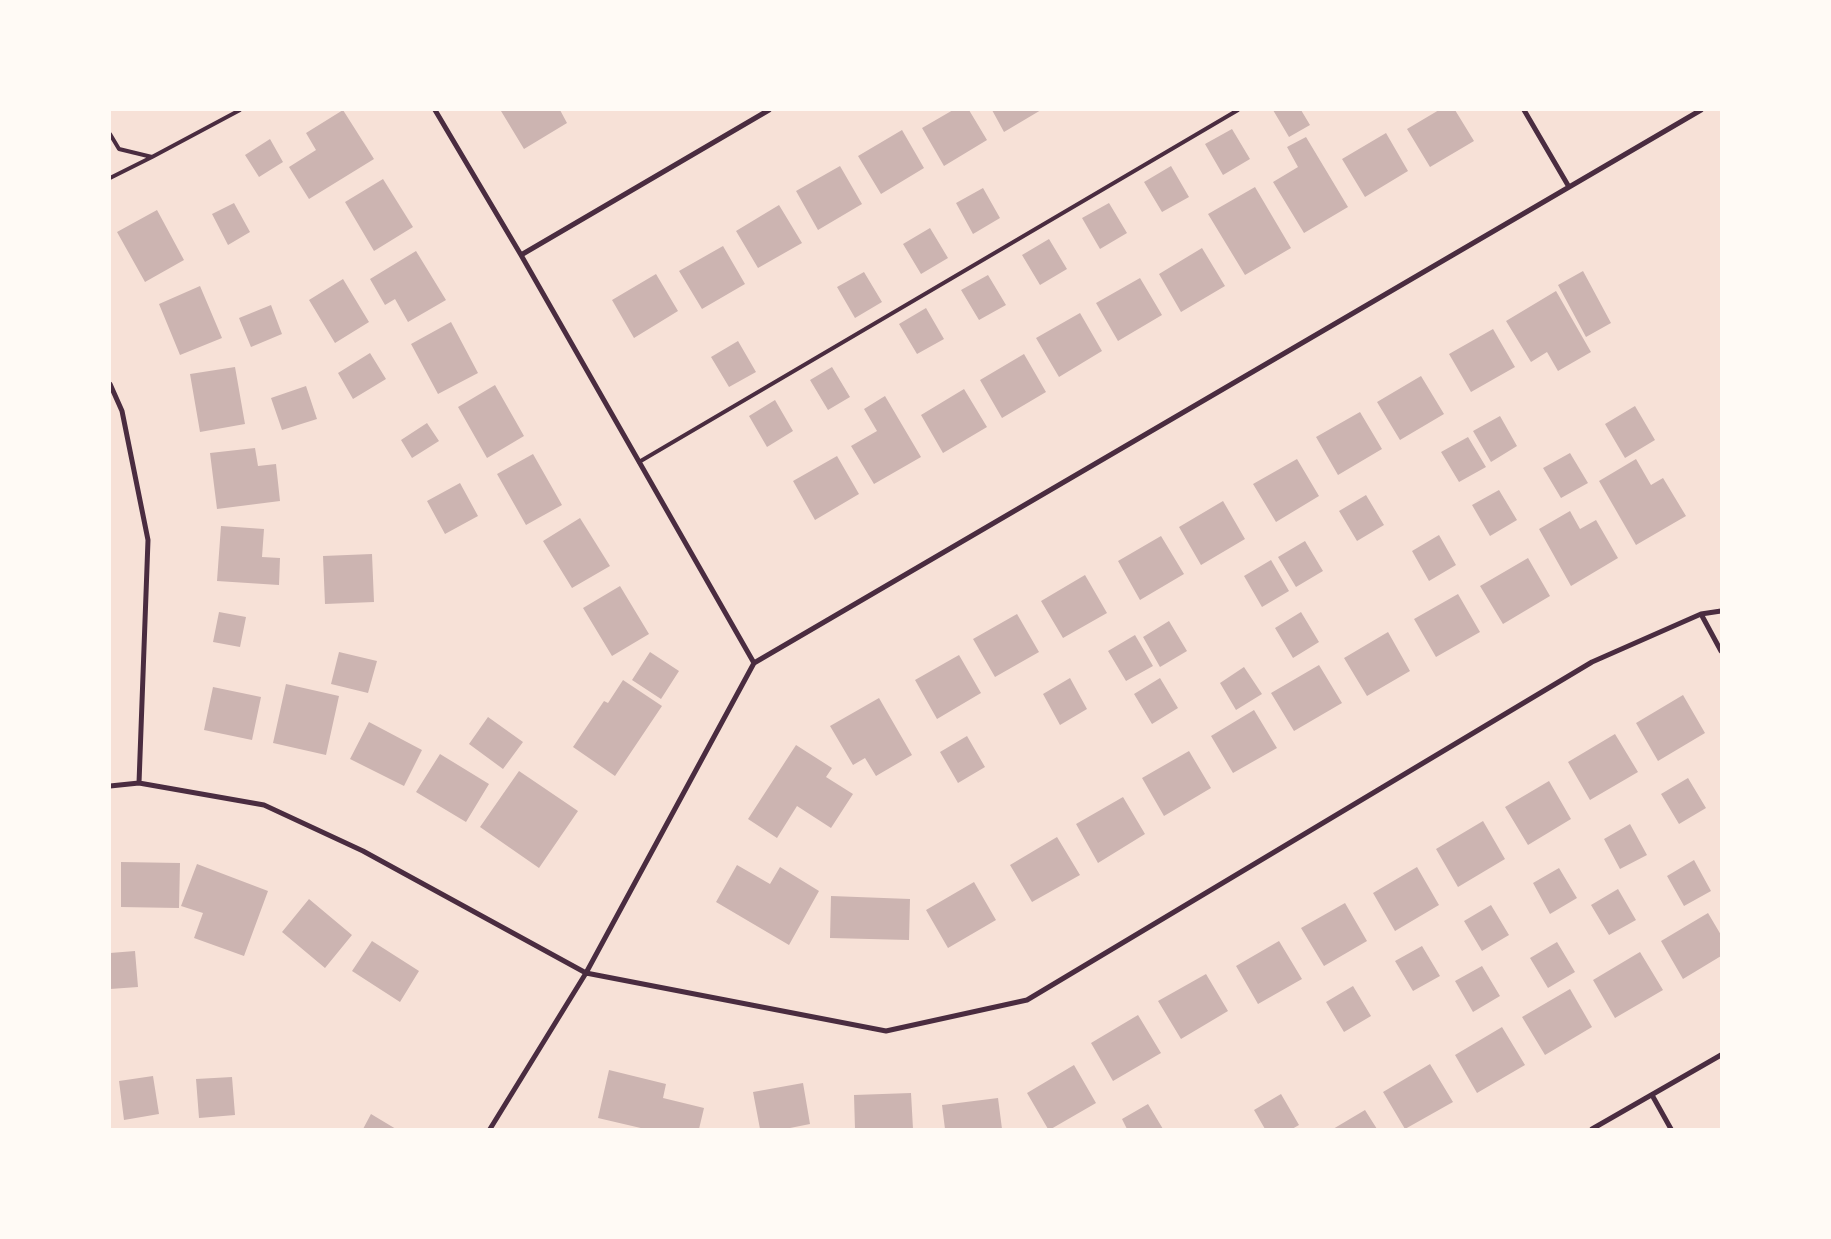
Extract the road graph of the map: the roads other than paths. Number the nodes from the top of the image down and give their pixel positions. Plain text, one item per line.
1 (240, 110) edge
2 (435, 110) edge
3 (769, 110) edge
4 (1238, 110) edge
5 (1524, 110) edge
6 (1701, 110) edge
7 (110, 134) edge
8 (152, 156) junction
9 (110, 178) edge
10 (1569, 187) junction
11 (521, 256) junction
12 (110, 384) edge
13 (639, 462) junction
14 (1721, 610) edge
15 (1701, 614) junction
16 (1721, 651) edge
17 (754, 662) junction
18 (140, 784) junction
19 (110, 786) edge
20 (586, 973) junction
21 (1721, 1055) edge
22 (1652, 1095) junction
23 (490, 1129) edge
24 (1592, 1129) edge
25 (1671, 1129) edge

1 - 8 lane
2 - 11 street
3 - 11 street
4 - 13 lane
5 - 10 street
6 - 10 street
7 - 8 lane
8 - 9 lane
10 - 17 street
11 - 13 street
12 - 18 street
13 - 17 street
14 - 15 street
15 - 16 street
15 - 20 street
17 - 20 street
18 - 19 street
18 - 20 street
20 - 23 street
21 - 22 street
22 - 24 street
22 - 25 street

